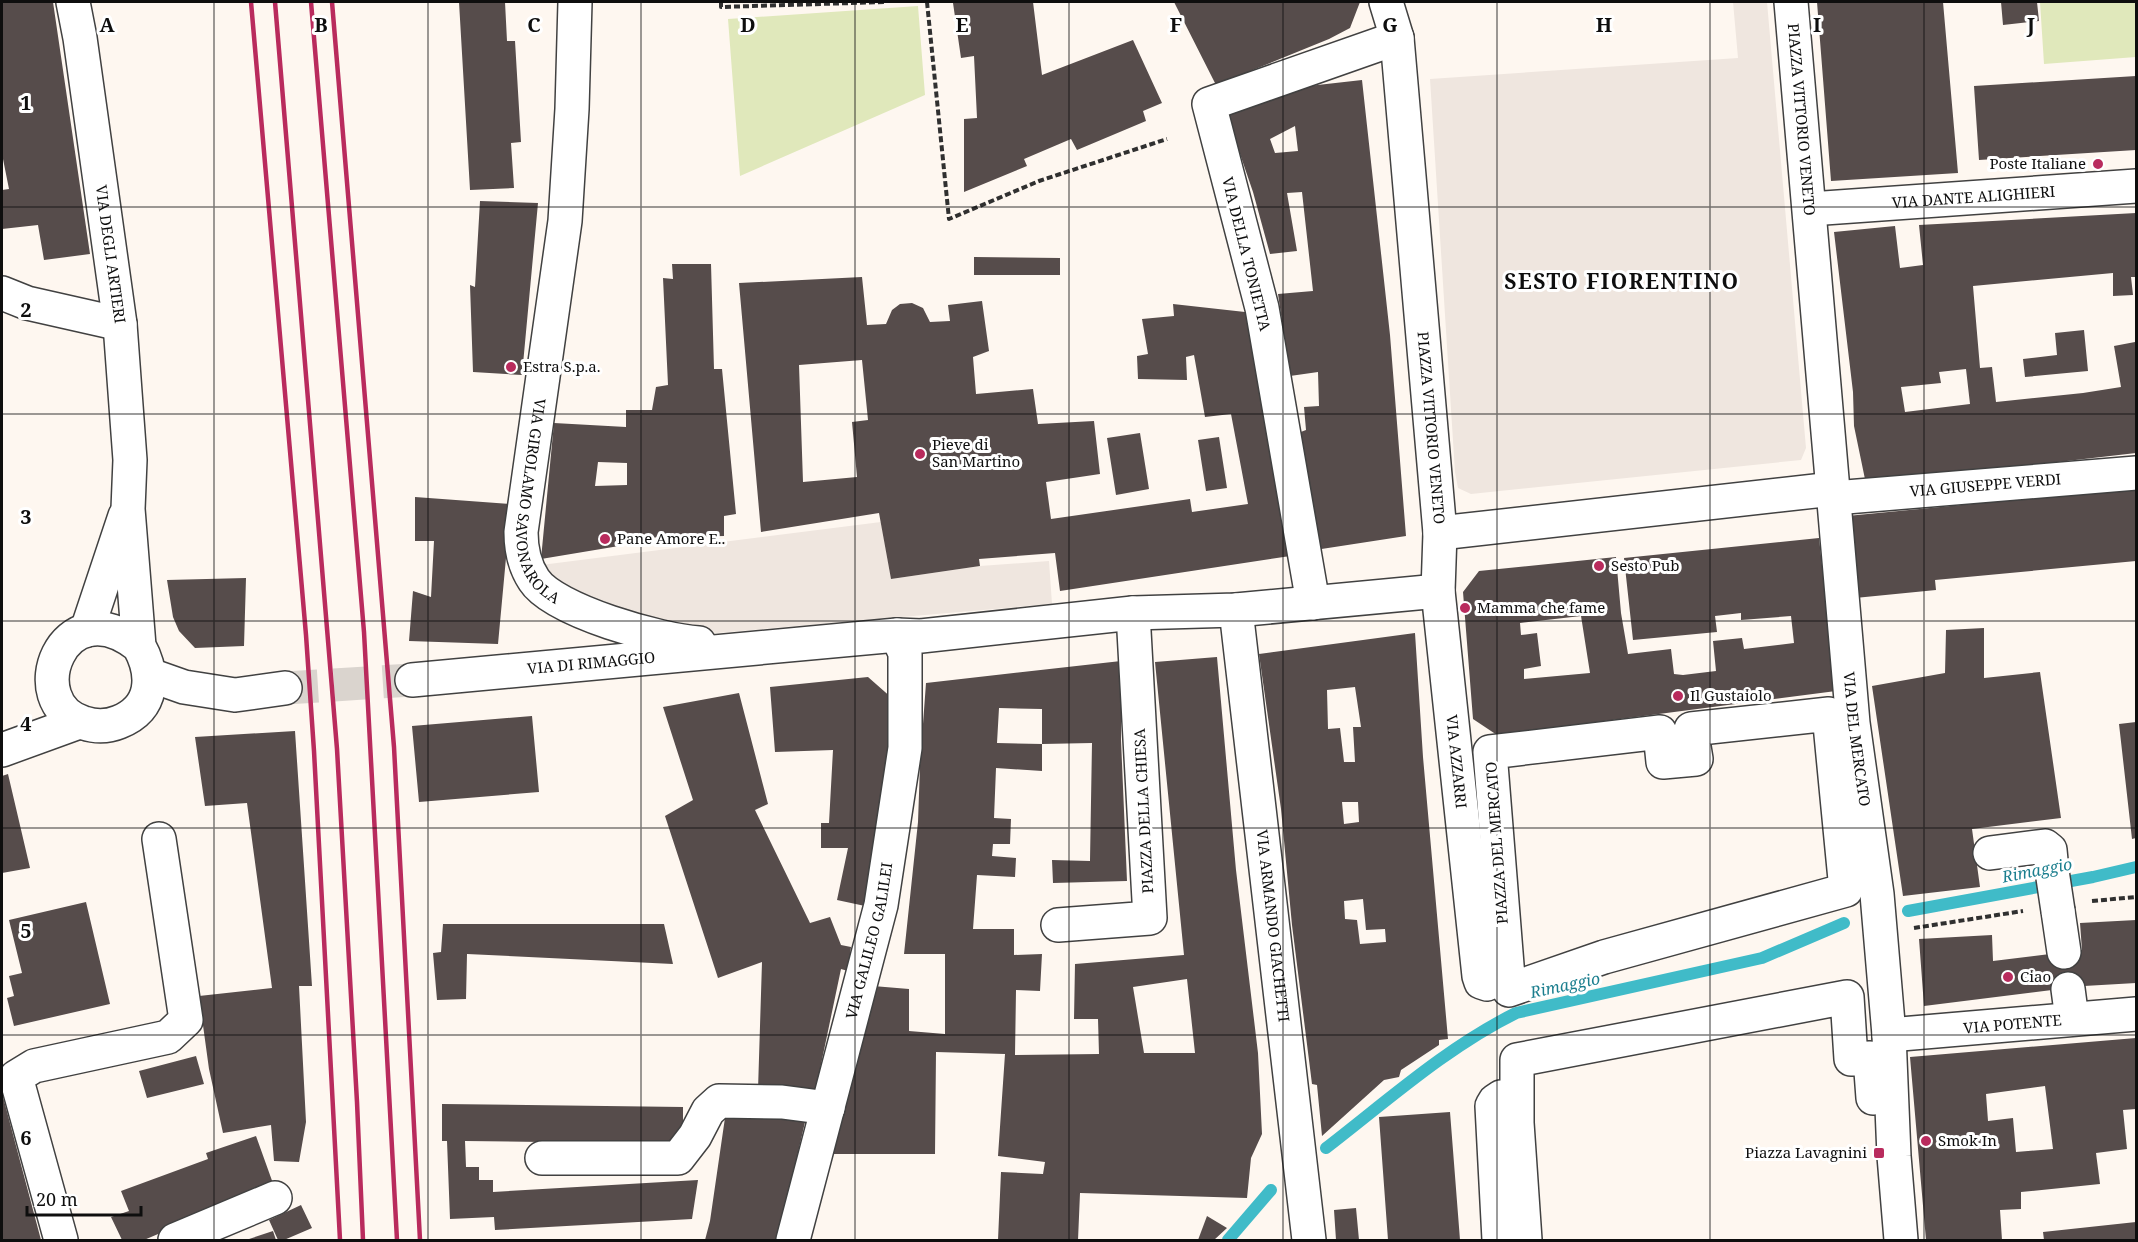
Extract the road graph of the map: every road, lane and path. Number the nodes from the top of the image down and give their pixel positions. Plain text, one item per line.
1 (73, 2) edge
2 (575, 2) edge
3 (721, 2) edge
4 (885, 2) edge
5 (927, 2) edge
6 (1386, 2) edge
7 (1791, 2) edge
8 (1397, 38) junction
9 (1167, 139) dead end
10 (2136, 186) edge
11 (1810, 208) junction
12 (2, 293) edge
13 (120, 324) junction
14 (2136, 473) edge
15 (1833, 493) junction
16 (128, 509) junction
17 (1440, 533) junction
18 (1438, 591) junction
19 (1312, 603) junction
20 (1236, 610) junction
21 (1133, 613) junction
22 (87, 630) junction
23 (897, 635) junction
24 (770, 649) junction
25 (144, 660) junction
26 (412, 680) tunnel mouth
27 (285, 688) tunnel mouth
28 (55, 696) junction
29 (79, 722) junction
30 (5, 748) edge
31 (159, 839) dead end
32 (1990, 853) dead end
33 (2136, 897) edge
34 (1807, 900) joint
35 (2089, 902) dead end
36 (2044, 910) junction
37 (1058, 925) dead end
38 (1913, 928) dead end
39 (2064, 952) dead end
40 (1487, 984) dead end
41 (2136, 1014) edge
42 (1889, 1035) junction
43 (1502, 1097) dead end
44 (828, 1108) junction
45 (542, 1158) dead end
46 (275, 1198) dead end
47 (1307, 1229) edge
48 (61, 1240) edge
49 (175, 1240) edge
50 (793, 1240) edge
51 (1499, 1240) edge
52 (1525, 1240) edge
53 (1883, 1240) edge
54 (1901, 1240) edge

1 - 13 street, VIA DEGLI ARTIERI
2 - 24 street, VIA GIROLAMO SAVONAROLA
3 - 4 path
5 - 9 path
6 - 8 street, PIAZZA VITTORIO VENETO
7 - 11 street, PIAZZA VITTORIO VENETO
8 - 17 street, PIAZZA VITTORIO VENETO
8 - 19 street, VIA DELLA TONIETTA
10 - 11 street, VIA DANTE ALIGHIERI
11 - 15 street, PIAZZA VITTORIO VENETO
12 - 13 street
13 - 16 street, VIA DEGLI ARTIERI
14 - 15 street, VIA GIUSEPPE VERDI
15 - 17 street, PIAZZA VITTORIO VENETO
15 - 42 street, VIA DEL MERCATO
16 - 22 street, VIA DEGLI ARTIERI
16 - 25 street, VIA DEGLI ARTIERI
17 - 18 street, VIA AZZARRI
18 - 19 street
18 - 40 street, VIA AZZARRI
19 - 20 street
20 - 21 street
20 - 47 street, VIA ARMANDO GIACHETTI
21 - 23 street
21 - 37 street, PIAZZA DELLA CHIESA
22 - 25 street
22 - 28 street
23 - 24 street
23 - 44 street, VIA GALILEO GALILEI
24 - 26 street, VIA DI RIMAGGIO
25 - 27 street
25 - 29 street
28 - 29 street
28 - 30 street
29 - 30 street
31 - 48 street
32 - 36 street, bridge
33 - 35 path
34 - 34 street, PIAZZA DEL MERCATO
36 - 38 path
36 - 39 street
41 - 42 street, VIA POTENTE
42 - 54 street, VIA DEL MERCATO
43 - 51 street
44 - 45 street
44 - 50 street, VIA GALILEO GALILEI
46 - 49 street
52 - 53 street

